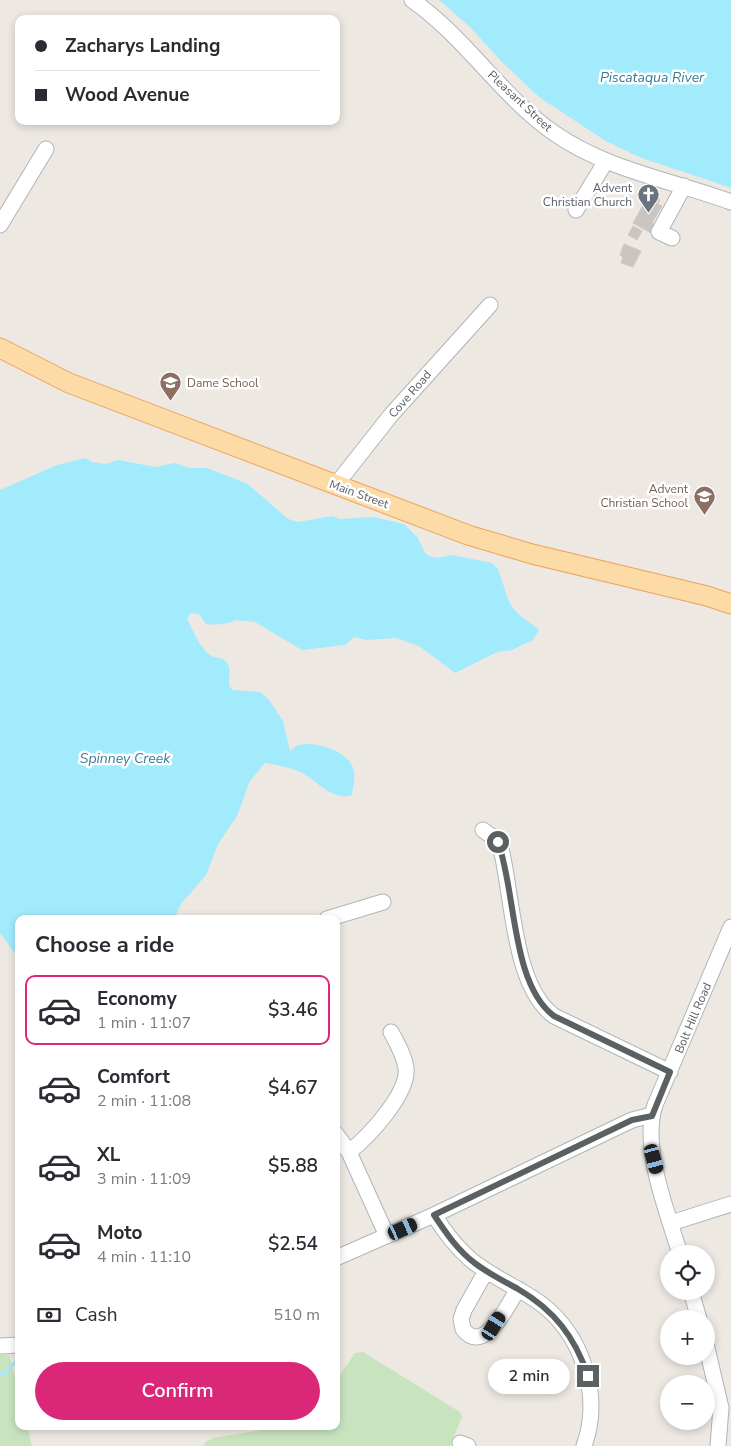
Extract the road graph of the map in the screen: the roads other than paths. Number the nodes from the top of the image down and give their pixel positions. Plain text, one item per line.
1 (412, 0) edge
2 (46, 149) dead end
3 (606, 161) junction
4 (684, 186) junction
5 (731, 202) edge
6 (576, 210) dead end
7 (0, 225) edge
8 (672, 238) dead end
9 (490, 305) dead end
10 (0, 348) edge
11 (335, 486) junction
12 (731, 604) edge
13 (483, 830) dead end
14 (383, 902) dead end
15 (340, 915) edge
16 (731, 927) edge
17 (391, 1032) dead end
18 (670, 1072) junction
19 (652, 1116) junction
20 (340, 1140) edge
21 (349, 1152) junction
22 (731, 1204) edge
23 (434, 1215) junction
24 (671, 1223) junction
25 (387, 1236) junction
26 (677, 1245) edge
27 (340, 1256) edge
28 (486, 1271) junction
29 (518, 1289) junction
30 (15, 1344) edge
31 (0, 1346) edge
32 (711, 1365) edge
33 (726, 1427) edge
34 (584, 1446) edge
35 (718, 1446) edge

1 - 3 street, Pleasant Street
2 - 7 street
3 - 4 street, Pleasant Street
3 - 6 street
4 - 5 street, Pleasant Street
4 - 8 street
9 - 11 street, Cove Road
10 - 11 main road, Main Street
11 - 12 main road, Main Street
13 - 18 street
14 - 15 street
16 - 18 street, Bolt Hill Road
17 - 21 street
18 - 19 street, Bolt Hill Road
19 - 23 street
19 - 24 street, Bolt Hill Road
20 - 21 street
21 - 25 street
22 - 24 street
23 - 25 street
23 - 28 street
24 - 26 street, Bolt Hill Road
25 - 27 street
28 - 29 street
28 - 29 street
29 - 34 street
30 - 31 street
32 - 33 street
33 - 35 street

